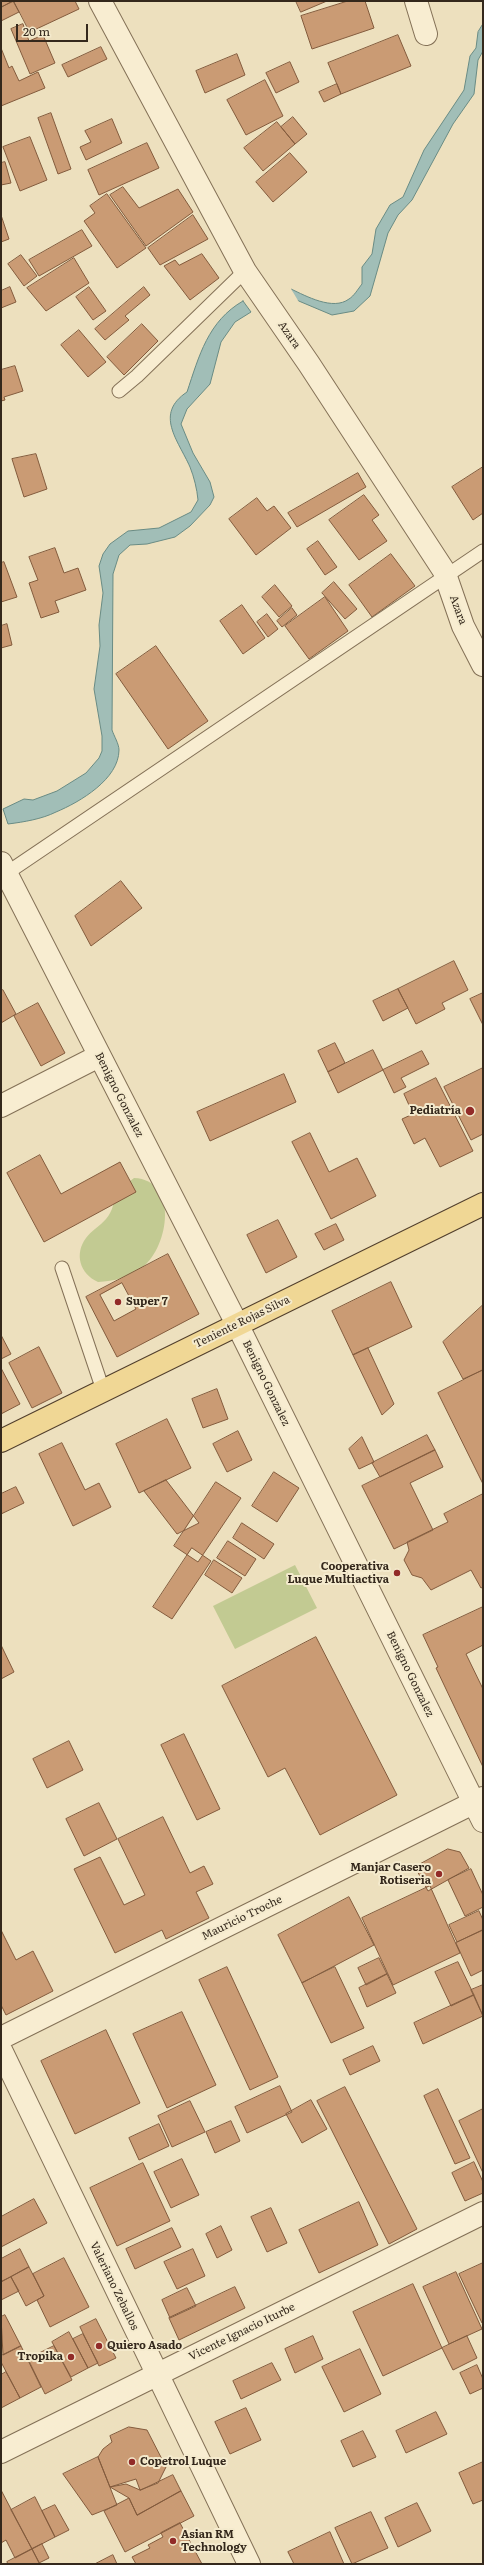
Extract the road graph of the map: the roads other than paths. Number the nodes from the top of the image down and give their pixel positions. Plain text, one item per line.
1 (100, 1) edge
2 (416, 1) edge
3 (426, 34) dead end
4 (249, 278) junction
5 (119, 391) dead end
6 (483, 551) edge
7 (446, 577) junction
8 (483, 665) edge
9 (3, 871) edge
10 (99, 1056) junction
11 (1, 1106) edge
12 (483, 1204) edge
13 (62, 1268) dead end
14 (237, 1324) junction
15 (103, 1390) junction
16 (1, 1440) edge
17 (480, 1807) edge
18 (1, 2038) edge
19 (1, 2050) edge
20 (483, 2213) edge
21 (156, 2375) junction
22 (1, 2452) edge
23 (249, 2564) edge

1 - 4 street, Azara
2 - 3 street
4 - 5 lane
4 - 7 street, Azara
6 - 7 lane
7 - 8 street, Azara
7 - 9 lane
9 - 10 street, Benigno Gonzalez
10 - 11 street
10 - 14 street, Benigno Gonzalez
12 - 14 main road, Teniente Rojas Silva
13 - 15 lane
14 - 15 main road, Teniente Rojas Silva
14 - 17 street, Benigno Gonzalez
15 - 16 main road, Teniente Rojas Silva
17 - 18 street, Mauricio Troche
19 - 21 street, Valeriano Zeballos
20 - 21 street, Vicente Ignacio Iturbe
21 - 22 street, Vicente Ignacio Iturbe
21 - 23 street, Valeriano Zeballos

